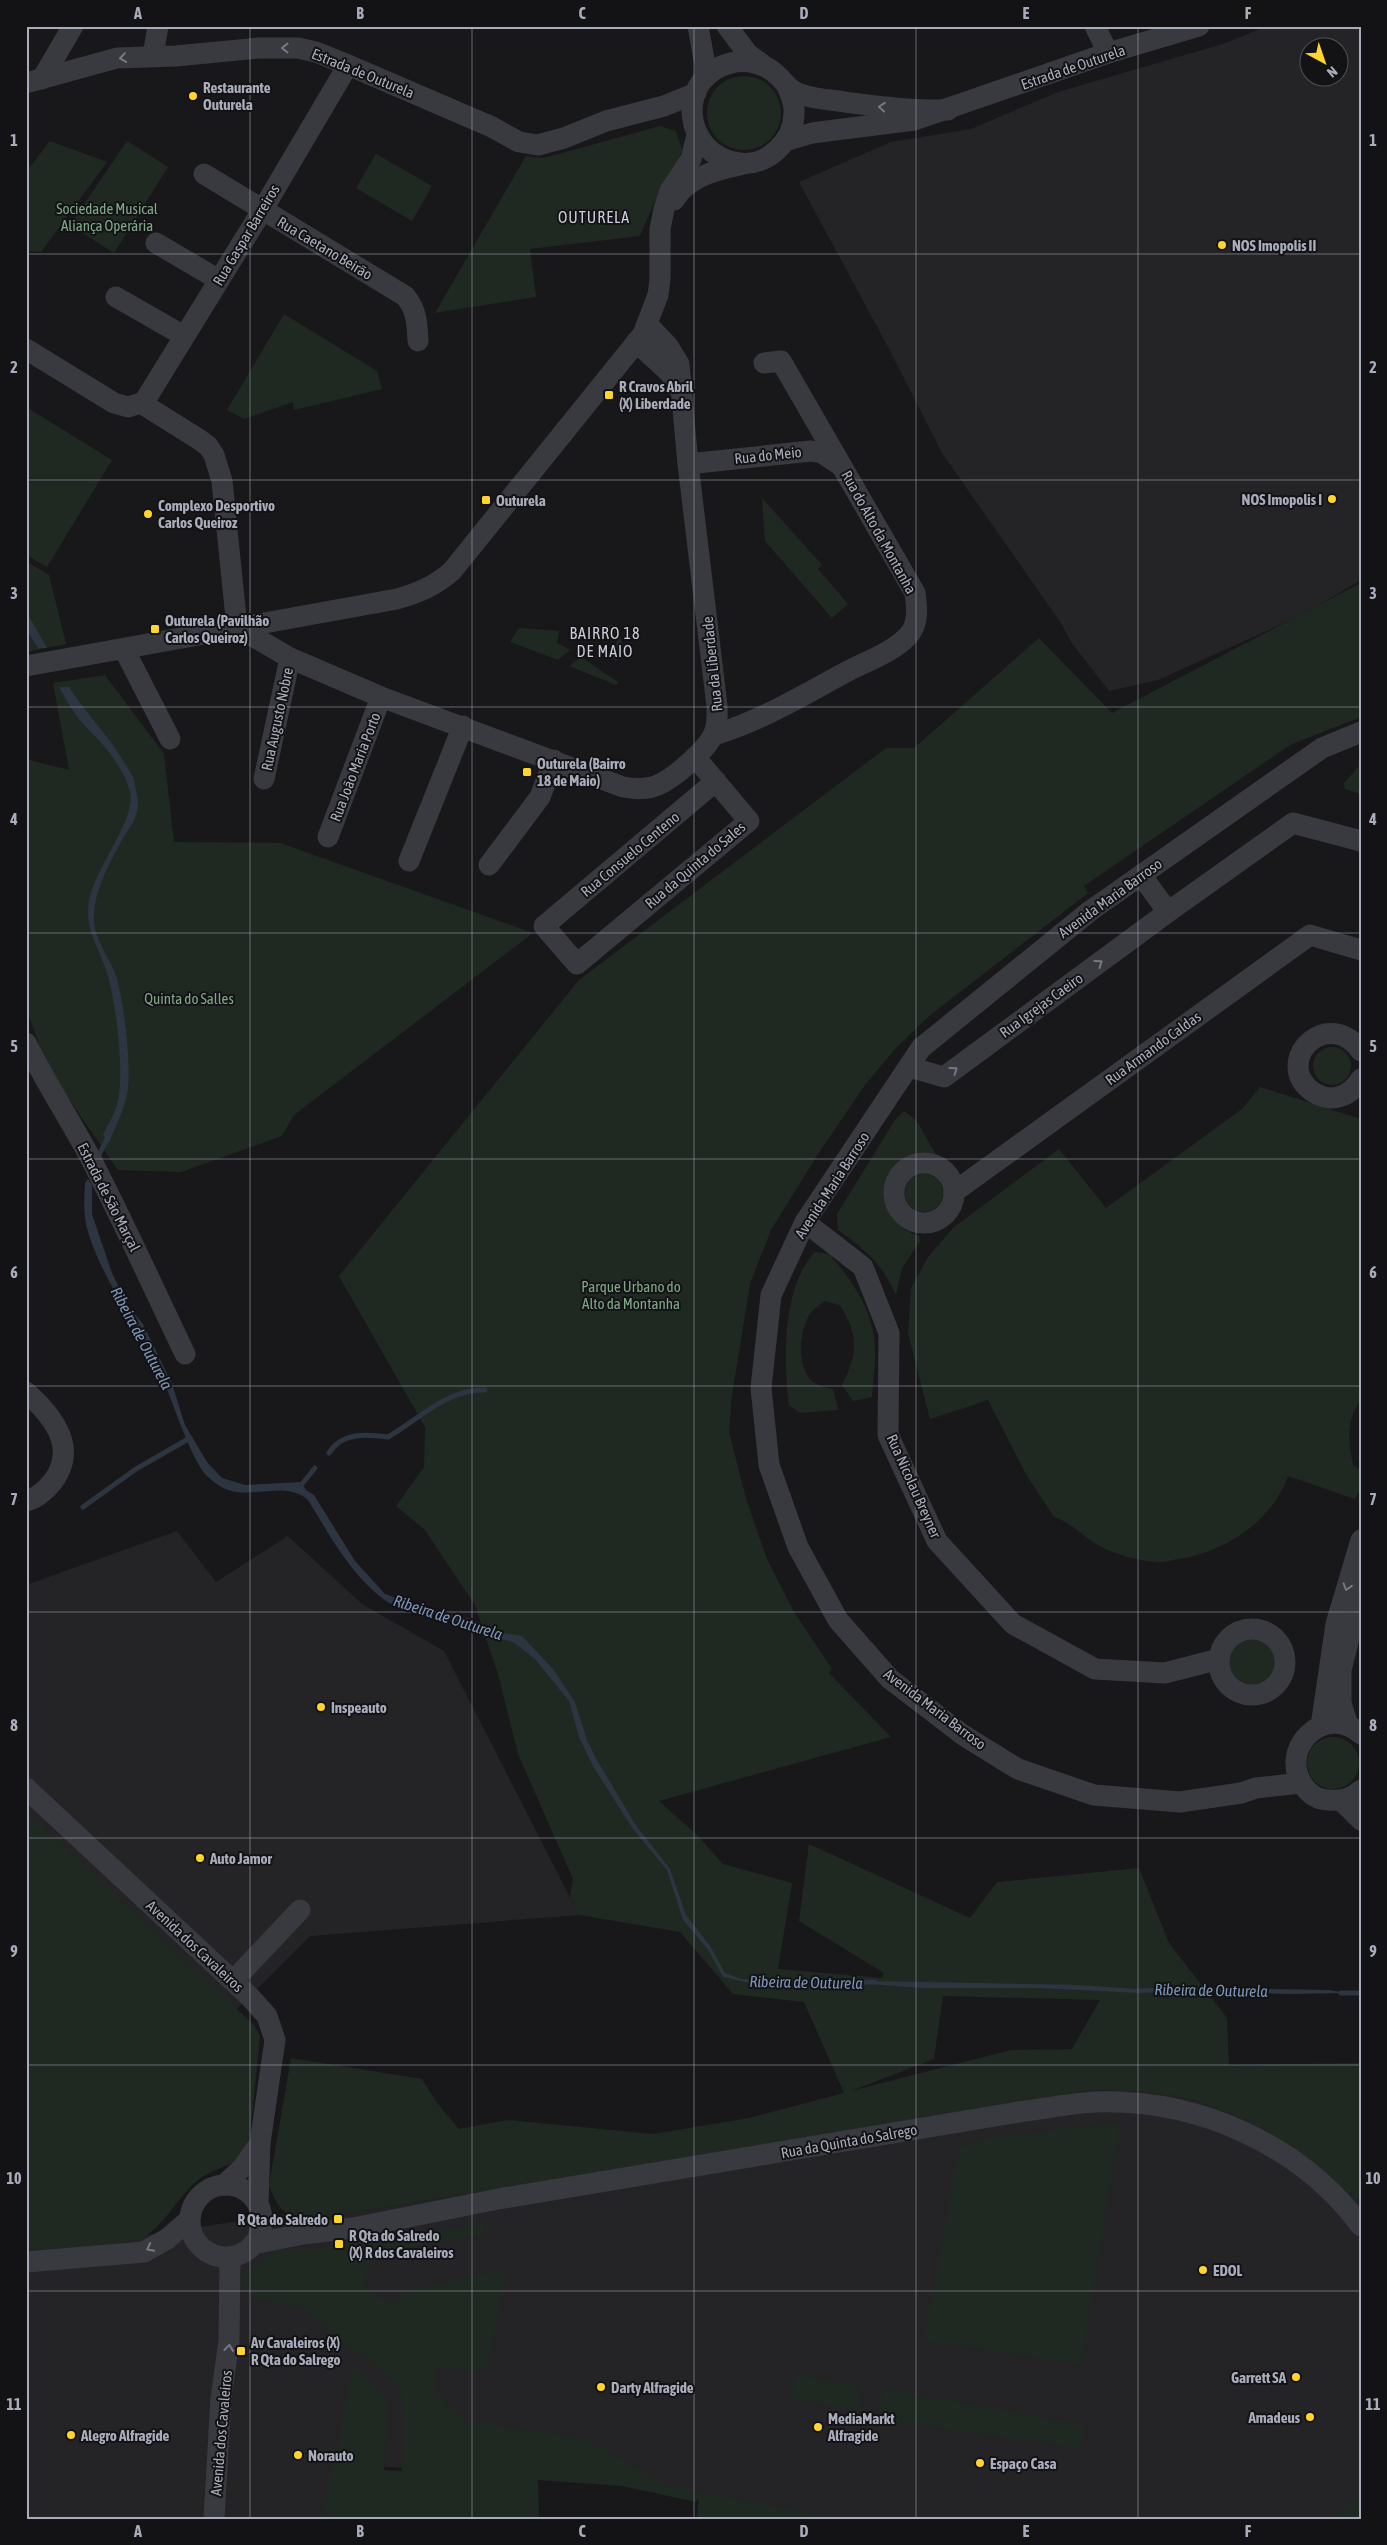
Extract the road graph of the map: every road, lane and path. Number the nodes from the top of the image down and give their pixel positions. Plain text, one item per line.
1 (73, 26) edge
2 (158, 26) edge
3 (698, 26) edge
4 (727, 26) edge
5 (1095, 26) edge
6 (1198, 26) edge
7 (1108, 53) junction
8 (154, 56) junction
9 (348, 65) junction
10 (763, 66) junction
11 (34, 81) edge
12 (786, 84) junction
13 (700, 86) junction
14 (948, 110) junction
15 (629, 116) junction
16 (696, 132) junction
17 (785, 141) junction
18 (743, 164) junction
19 (204, 174) dead end
20 (262, 209) junction
21 (660, 229) junction
22 (156, 243) dead end
23 (219, 280) junction
24 (116, 297) dead end
25 (642, 334) junction
26 (184, 336) junction
27 (418, 341) dead end
28 (26, 349) edge
29 (764, 363) dead end
30 (141, 403) junction
31 (814, 418) junction
32 (803, 451) junction
33 (688, 464) junction
34 (843, 467) junction
35 (237, 627) junction
36 (124, 649) junction
37 (290, 658) junction
38 (27, 666) edge
39 (381, 697) junction
40 (463, 726) junction
41 (1361, 732) edge
42 (714, 735) junction
43 (170, 739) dead end
44 (695, 757) junction
45 (554, 760) junction
46 (264, 779) dead end
47 (716, 781) junction
48 (328, 837) dead end
49 (1361, 841) edge
50 (409, 861) dead end
51 (489, 865) dead end
52 (1141, 875) junction
53 (1168, 912) junction
54 (1361, 950) edge
55 (577, 964) joint
56 (26, 1043) edge
57 (1361, 1051) edge
58 (909, 1067) junction
59 (1356, 1090) edge
60 (954, 1192) dead end
61 (805, 1222) junction
62 (185, 1354) dead end
63 (26, 1392) edge
64 (26, 1501) edge
65 (1361, 1540) edge
66 (1361, 1590) edge
67 (1220, 1659) dead end
68 (1322, 1726) junction
69 (1355, 1730) edge
70 (1296, 1757) junction
71 (1301, 1783) junction
72 (26, 1788) edge
73 (1256, 1788) junction
74 (1361, 1790) edge
75 (1342, 1801) junction
76 (1361, 1820) edge
77 (300, 1910) dead end
78 (234, 1981) junction
79 (260, 2143) junction
80 (224, 2185) junction
81 (260, 2210) junction
82 (189, 2220) junction
83 (1361, 2226) edge
84 (303, 2234) junction
85 (253, 2244) junction
86 (230, 2257) junction
87 (26, 2262) edge
88 (214, 2519) edge

1 - 11 street
2 - 8 street
3 - 13 street
4 - 10 street
5 - 7 street
6 - 7 street, Estrada de Outurela
7 - 14 street, Estrada de Outurela
9 -> 8 street, Estrada de Outurela
8 -> 11 street, Estrada de Outurela
9 - 15 street, Estrada de Outurela
9 - 20 street, Rua Gaspar Barreiros
10 - 12 street, Estrada de Outurela
10 - 13 street, Estrada de Outurela
14 -> 12 street, Estrada de Outurela
12 - 17 street, Estrada de Outurela
13 - 15 street, Estrada de Outurela
13 - 16 street
14 - 17 street, Estrada de Outurela
15 - 16 street, Estrada de Outurela
16 - 18 street, Estrada de Outurela
16 - 21 street
17 - 18 street, Estrada de Outurela
18 - 21 street
19 - 20 street, Rua Caetano Beirão
20 - 23 street, Rua Gaspar Barreiros
20 - 27 street, Rua Caetano Beirão
21 - 25 street
22 - 23 street
23 - 26 street, Rua Gaspar Barreiros
24 - 26 street
25 - 33 street, Rua da Liberdade
25 - 35 street
26 - 30 street, Rua Gaspar Barreiros
28 - 30 street
29 - 31 street, Rua do Alto da Montanha
30 - 35 street
31 - 32 street
31 - 34 street, Rua do Alto da Montanha
32 - 33 street, Rua do Meio
32 - 34 street, Rua do Meio
33 - 42 street, Rua da Liberdade
34 - 42 street, Rua do Alto da Montanha
35 - 36 street
35 - 37 street
36 - 38 street
36 - 43 street
37 - 39 street
37 - 46 street, Rua Augusto Nobre
39 - 40 street
39 - 48 street, Rua João Maria Porto
40 - 45 street
40 - 50 street
41 - 52 street, Avenida Maria Barroso
42 - 44 street
44 - 45 street
44 - 47 street, Rua da Quinta do Sales
45 - 51 street
47 - 55 street, Rua Consuelo Centeno
47 - 55 street, Rua da Quinta do Sales
49 - 53 street, Rua Igrejas Caeiro
52 - 53 street
52 - 58 street, Avenida Maria Barroso
58 -> 53 street, Rua Igrejas Caeiro
54 - 60 street, Rua Armando Caldas
56 - 62 street, Estrada de São Marçal
57 - 59 street
58 - 61 street, Avenida Maria Barroso
61 - 67 street, Rua Nicolau Breyner
61 - 73 street, Avenida Maria Barroso
63 - 64 street
65 -> 68 street
66 - 69 street
68 - 69 street
68 - 70 street, Avenida Maria Barroso
70 - 71 street
70 - 73 street, Avenida Maria Barroso
71 - 73 street, Avenida Maria Barroso
71 - 75 street
72 - 78 street, Avenida dos Cavaleiros
74 - 75 street
75 - 76 street
77 - 78 street
78 - 79 street, Avenida dos Cavaleiros
79 - 80 street, Avenida dos Cavaleiros
79 - 81 street, Avenida dos Cavaleiros
80 - 81 street
80 - 82 street
81 - 84 street, Rua da Quinta do Salrego
81 - 85 street
82 - 86 street
82 -> 87 street
83 - 84 street, Rua da Quinta do Salrego
84 - 85 street, Rua da Quinta do Salrego
85 - 86 street
88 -> 86 street, Avenida dos Cavaleiros

